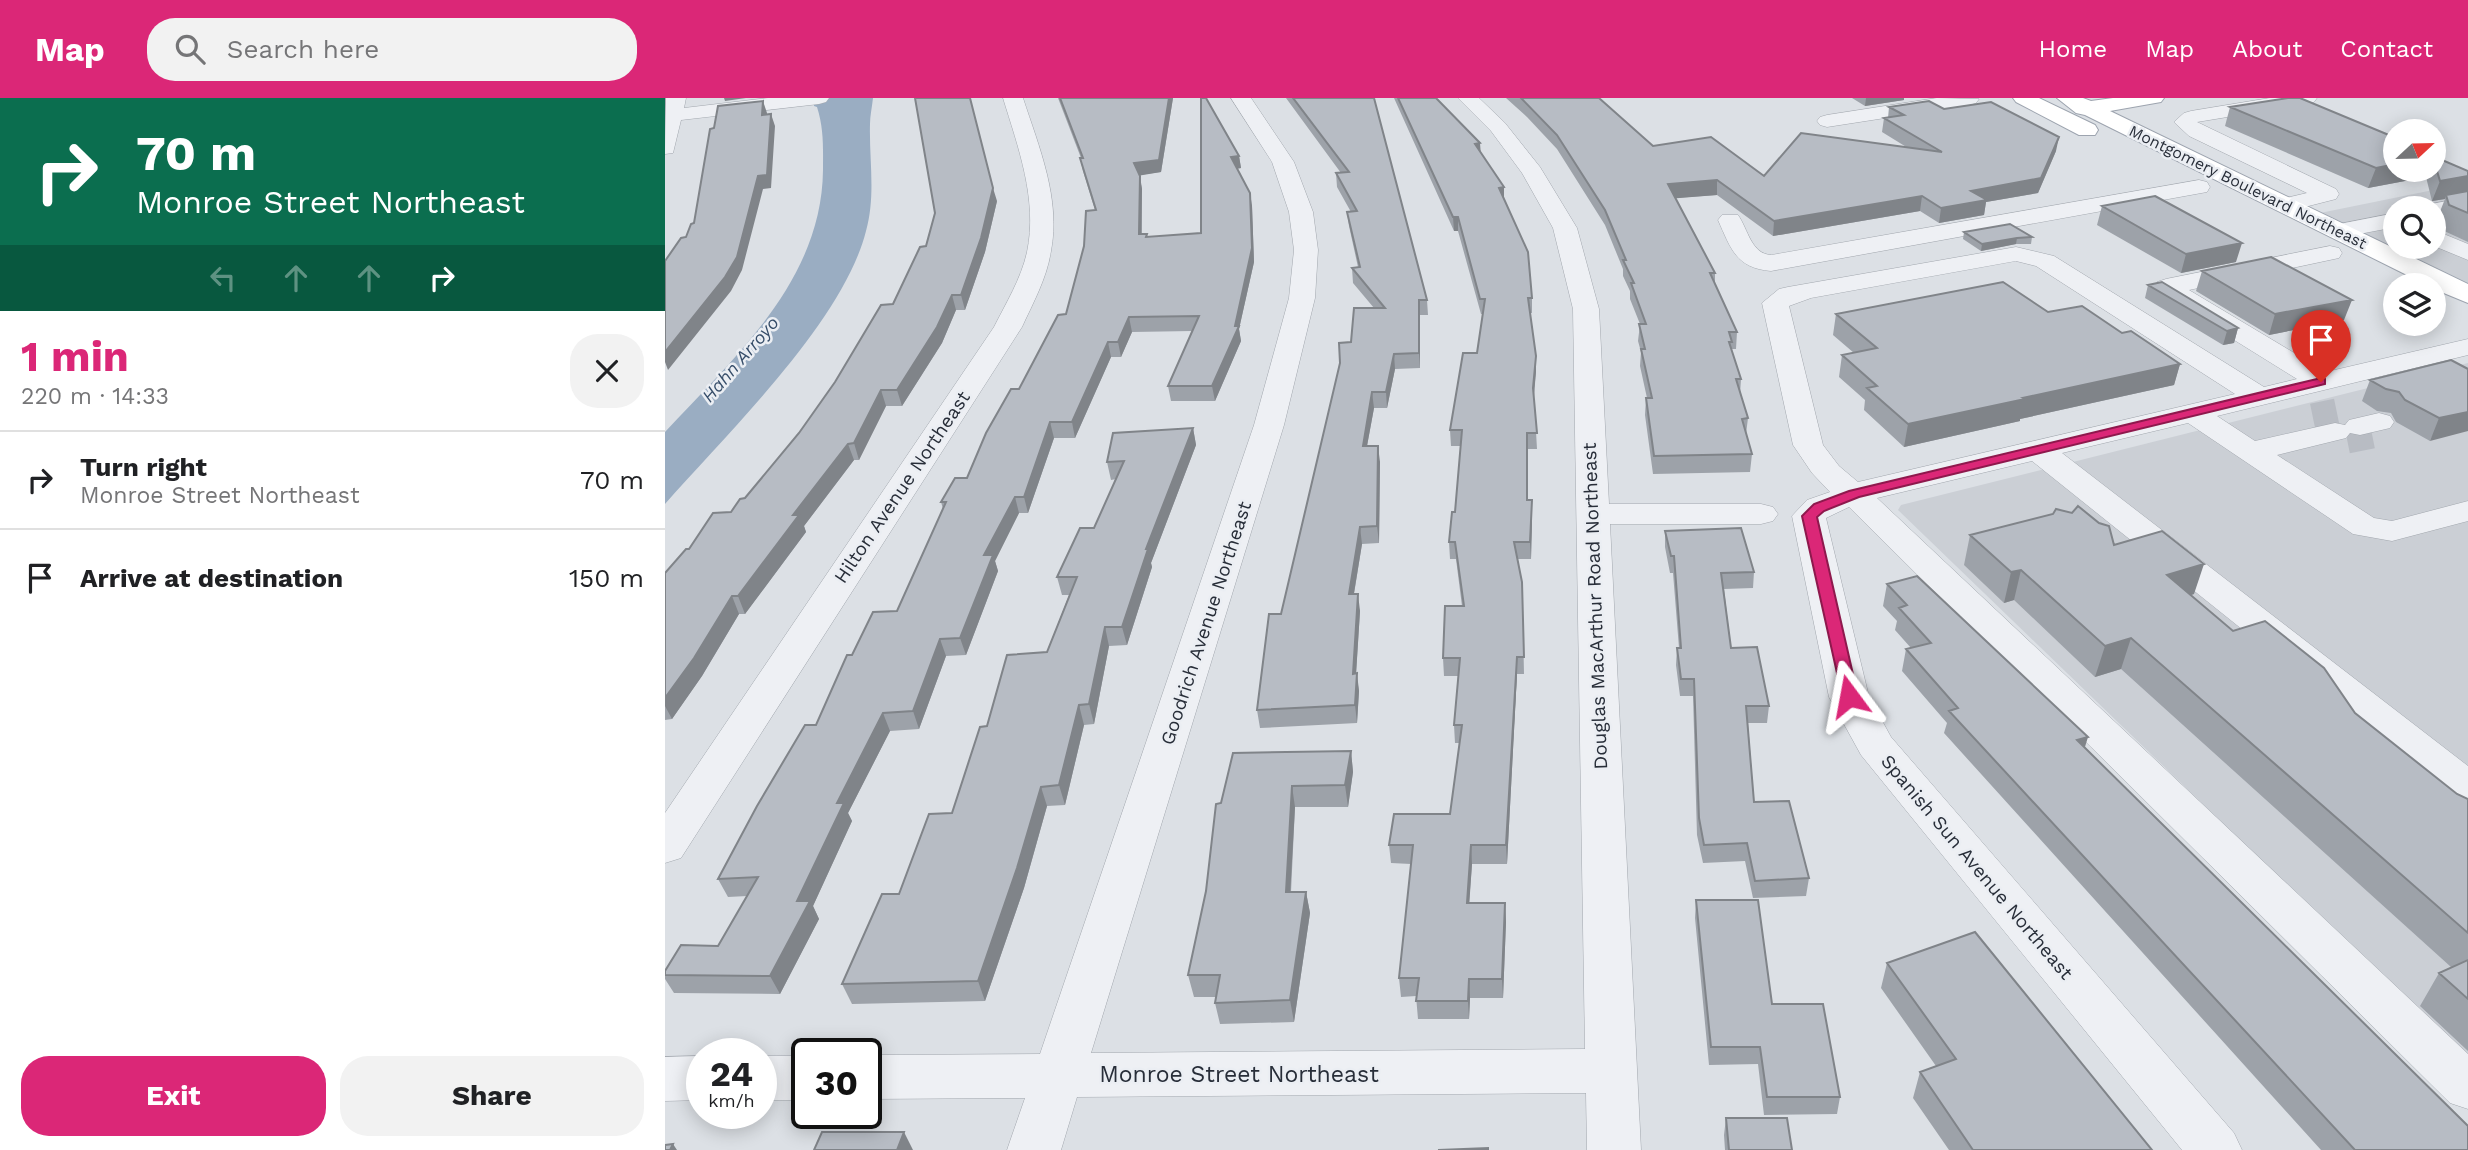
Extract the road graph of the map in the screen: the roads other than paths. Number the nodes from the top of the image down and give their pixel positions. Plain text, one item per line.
1 (1013, 98) edge
2 (1241, 98) edge
3 (1468, 98) edge
4 (1972, 98) edge
5 (2023, 98) edge
6 (2154, 98) edge
7 (2307, 98) edge
8 (815, 99) edge
9 (2069, 106) edge
10 (671, 110) edge
11 (1827, 121) dead end
12 (2196, 132) junction
13 (2155, 141) junction
14 (665, 149) edge
15 (2199, 187) junction
16 (2468, 204) edge
17 (2446, 208) edge
18 (1730, 220) dead end
19 (2287, 223) junction
20 (2383, 225) edge
21 (2334, 242) junction
22 (2446, 243) edge
23 (2468, 253) edge
24 (2383, 277) edge
25 (2468, 295) edge
26 (2446, 312) edge
27 (2468, 323) edge
28 (2468, 347) edge
29 (2321, 382) junction
30 (2258, 396) junction
31 (2191, 412) junction
32 (2353, 423) tunnel mouth
33 (2246, 448) junction
34 (2037, 449) junction
35 (1819, 508) junction
36 (2468, 511) edge
37 (1591, 514) junction
38 (1761, 514) dead end
39 (2468, 788) edge
40 (665, 848) edge
41 (1611, 1071) junction
42 (1058, 1076) junction
43 (882, 1077) edge
44 (686, 1078) edge
45 (665, 1079) edge
46 (2468, 1087) edge
47 (1034, 1150) edge
48 (1614, 1150) edge
49 (2215, 1150) edge

1 - 40 street, Hilton Avenue Northeast
2 - 42 street, Goodrich Avenue Northeast
3 - 37 street, Douglas MacArthur Road Northeast
4 - 11 street
5 - 9 main road, Montgomery Boulevard Northeast
6 - 9 main road
7 - 12 street
8 - 10 street
9 - 13 main road, Montgomery Boulevard Northeast
9 - 15 main road, Montgomery Boulevard Northeast
10 - 14 street
12 - 13 street
12 - 19 street
13 - 19 main road, Montgomery Boulevard Northeast
15 - 18 street
15 - 19 main road, Montgomery Boulevard Northeast
16 - 17 street
19 - 21 main road, Montgomery Boulevard Northeast
20 - 21 street
21 - 24 main road, Montgomery Boulevard Northeast
21 - 25 main road, Montgomery Boulevard Northeast
21 - 29 street
22 - 23 street
26 - 27 main road
28 - 29 street
29 - 30 street
30 - 31 street
30 - 35 street
31 - 33 street
31 - 34 street
32 - 33 street
33 - 36 street
34 - 35 street
34 - 39 street
35 - 46 street
35 - 49 street, Spanish Sun Avenue Northeast
37 - 38 street
37 - 41 street, Douglas MacArthur Road Northeast
41 - 42 street, Monroe Street Northeast
41 - 48 street, Douglas MacArthur Road Northeast
42 - 43 street, Monroe Street Northeast
42 - 47 street, Goodrich Avenue Northeast
44 - 45 street

